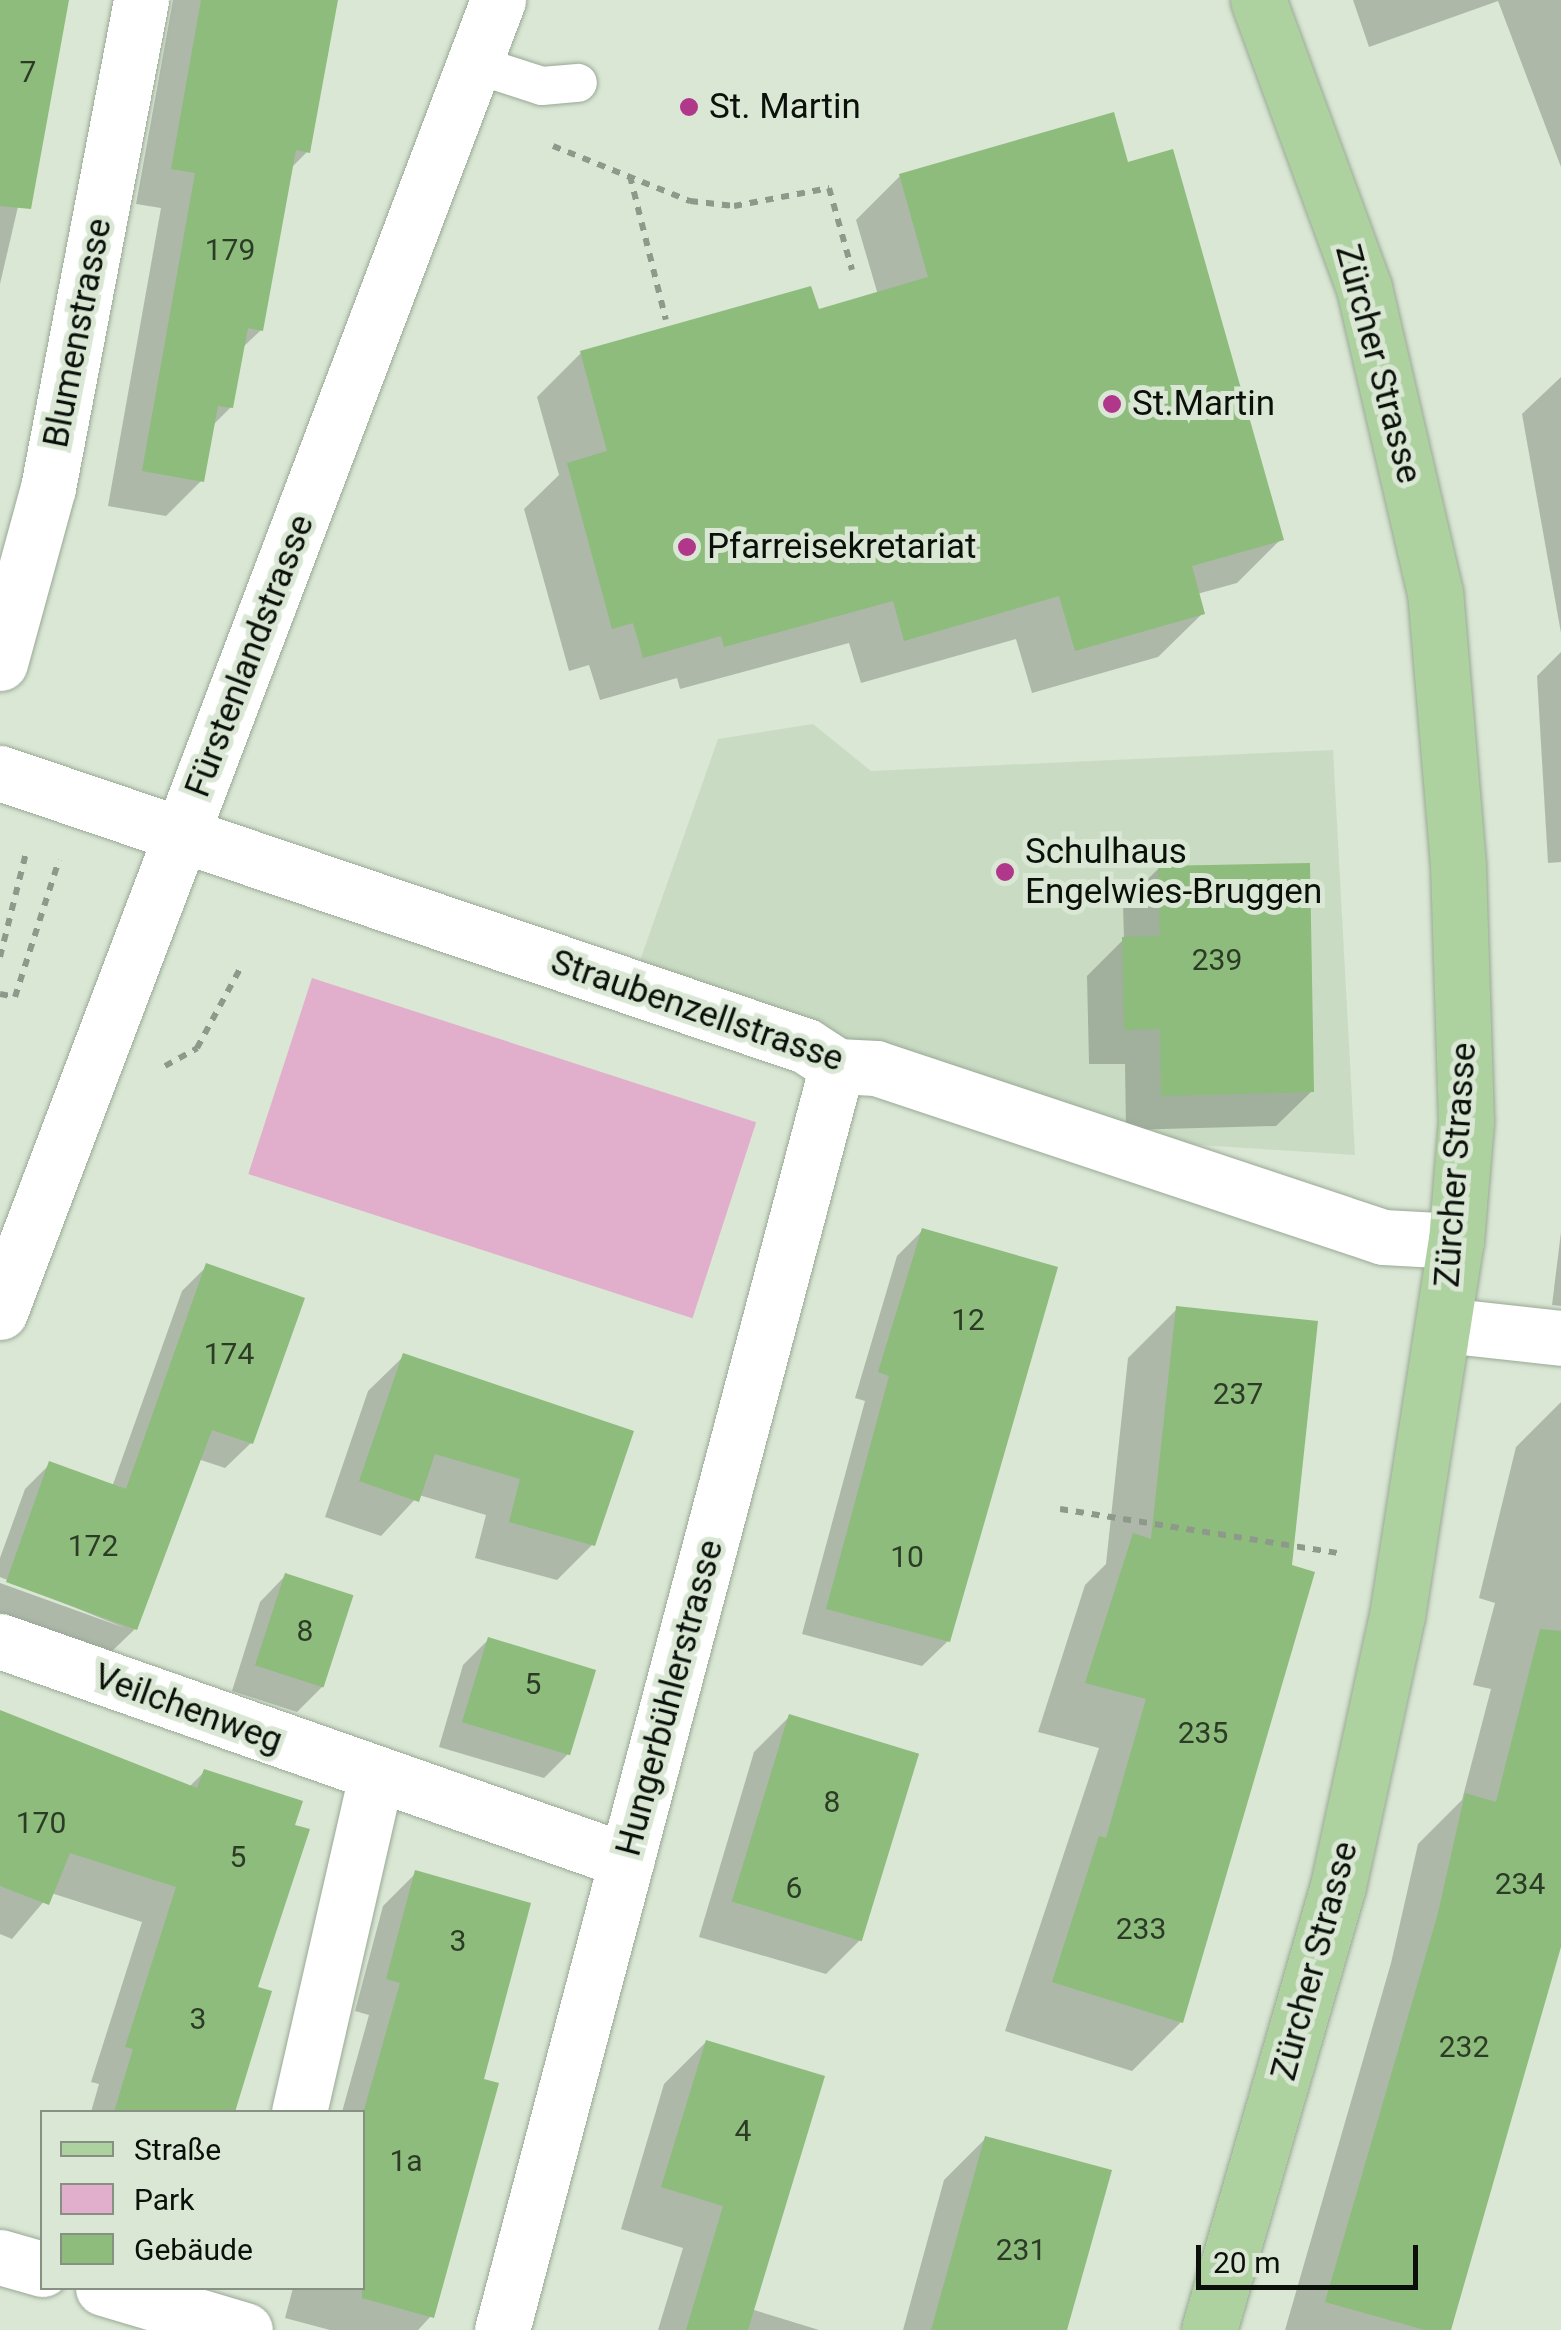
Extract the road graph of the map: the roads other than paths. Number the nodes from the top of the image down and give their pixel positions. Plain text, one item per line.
1 (141, 0) edge
2 (498, 0) edge
3 (1258, 0) edge
4 (474, 64) junction
5 (557, 107) road end
6 (0, 663) edge
7 (0, 774) edge
8 (183, 834) junction
9 (836, 1066) junction
10 (1456, 1242) junction
11 (0, 1312) edge
12 (1444, 1325) junction
13 (1561, 1338) edge
14 (0, 1641) edge
15 (376, 1777) junction
16 (626, 1861) junction
17 (299, 2110) edge
18 (0, 2257) edge
19 (40, 2269) edge
20 (110, 2290) edge
21 (254, 2290) edge
22 (244, 2330) edge
23 (502, 2330) edge
24 (1208, 2330) edge

1 - 6 street, Blumenstrasse
2 - 4 street, Fürstenlandstrasse
3 - 10 main road, Zürcher Strasse
4 - 5 lane
4 - 8 street, Fürstenlandstrasse
7 - 8 street, Straubenzellstrasse
8 - 9 street, Straubenzellstrasse
8 - 11 street, Fürstenlandstrasse
9 - 10 street, Straubenzellstrasse
9 - 16 street, Hungerbühlerstrasse
10 - 12 main road, Zürcher Strasse
12 - 13 street
12 - 24 main road, Zürcher Strasse
14 - 15 street, Veilchenweg
15 - 16 street, Veilchenweg
15 - 17 street
16 - 23 street, Hungerbühlerstrasse
18 - 19 street
20 - 22 street
21 - 22 street

